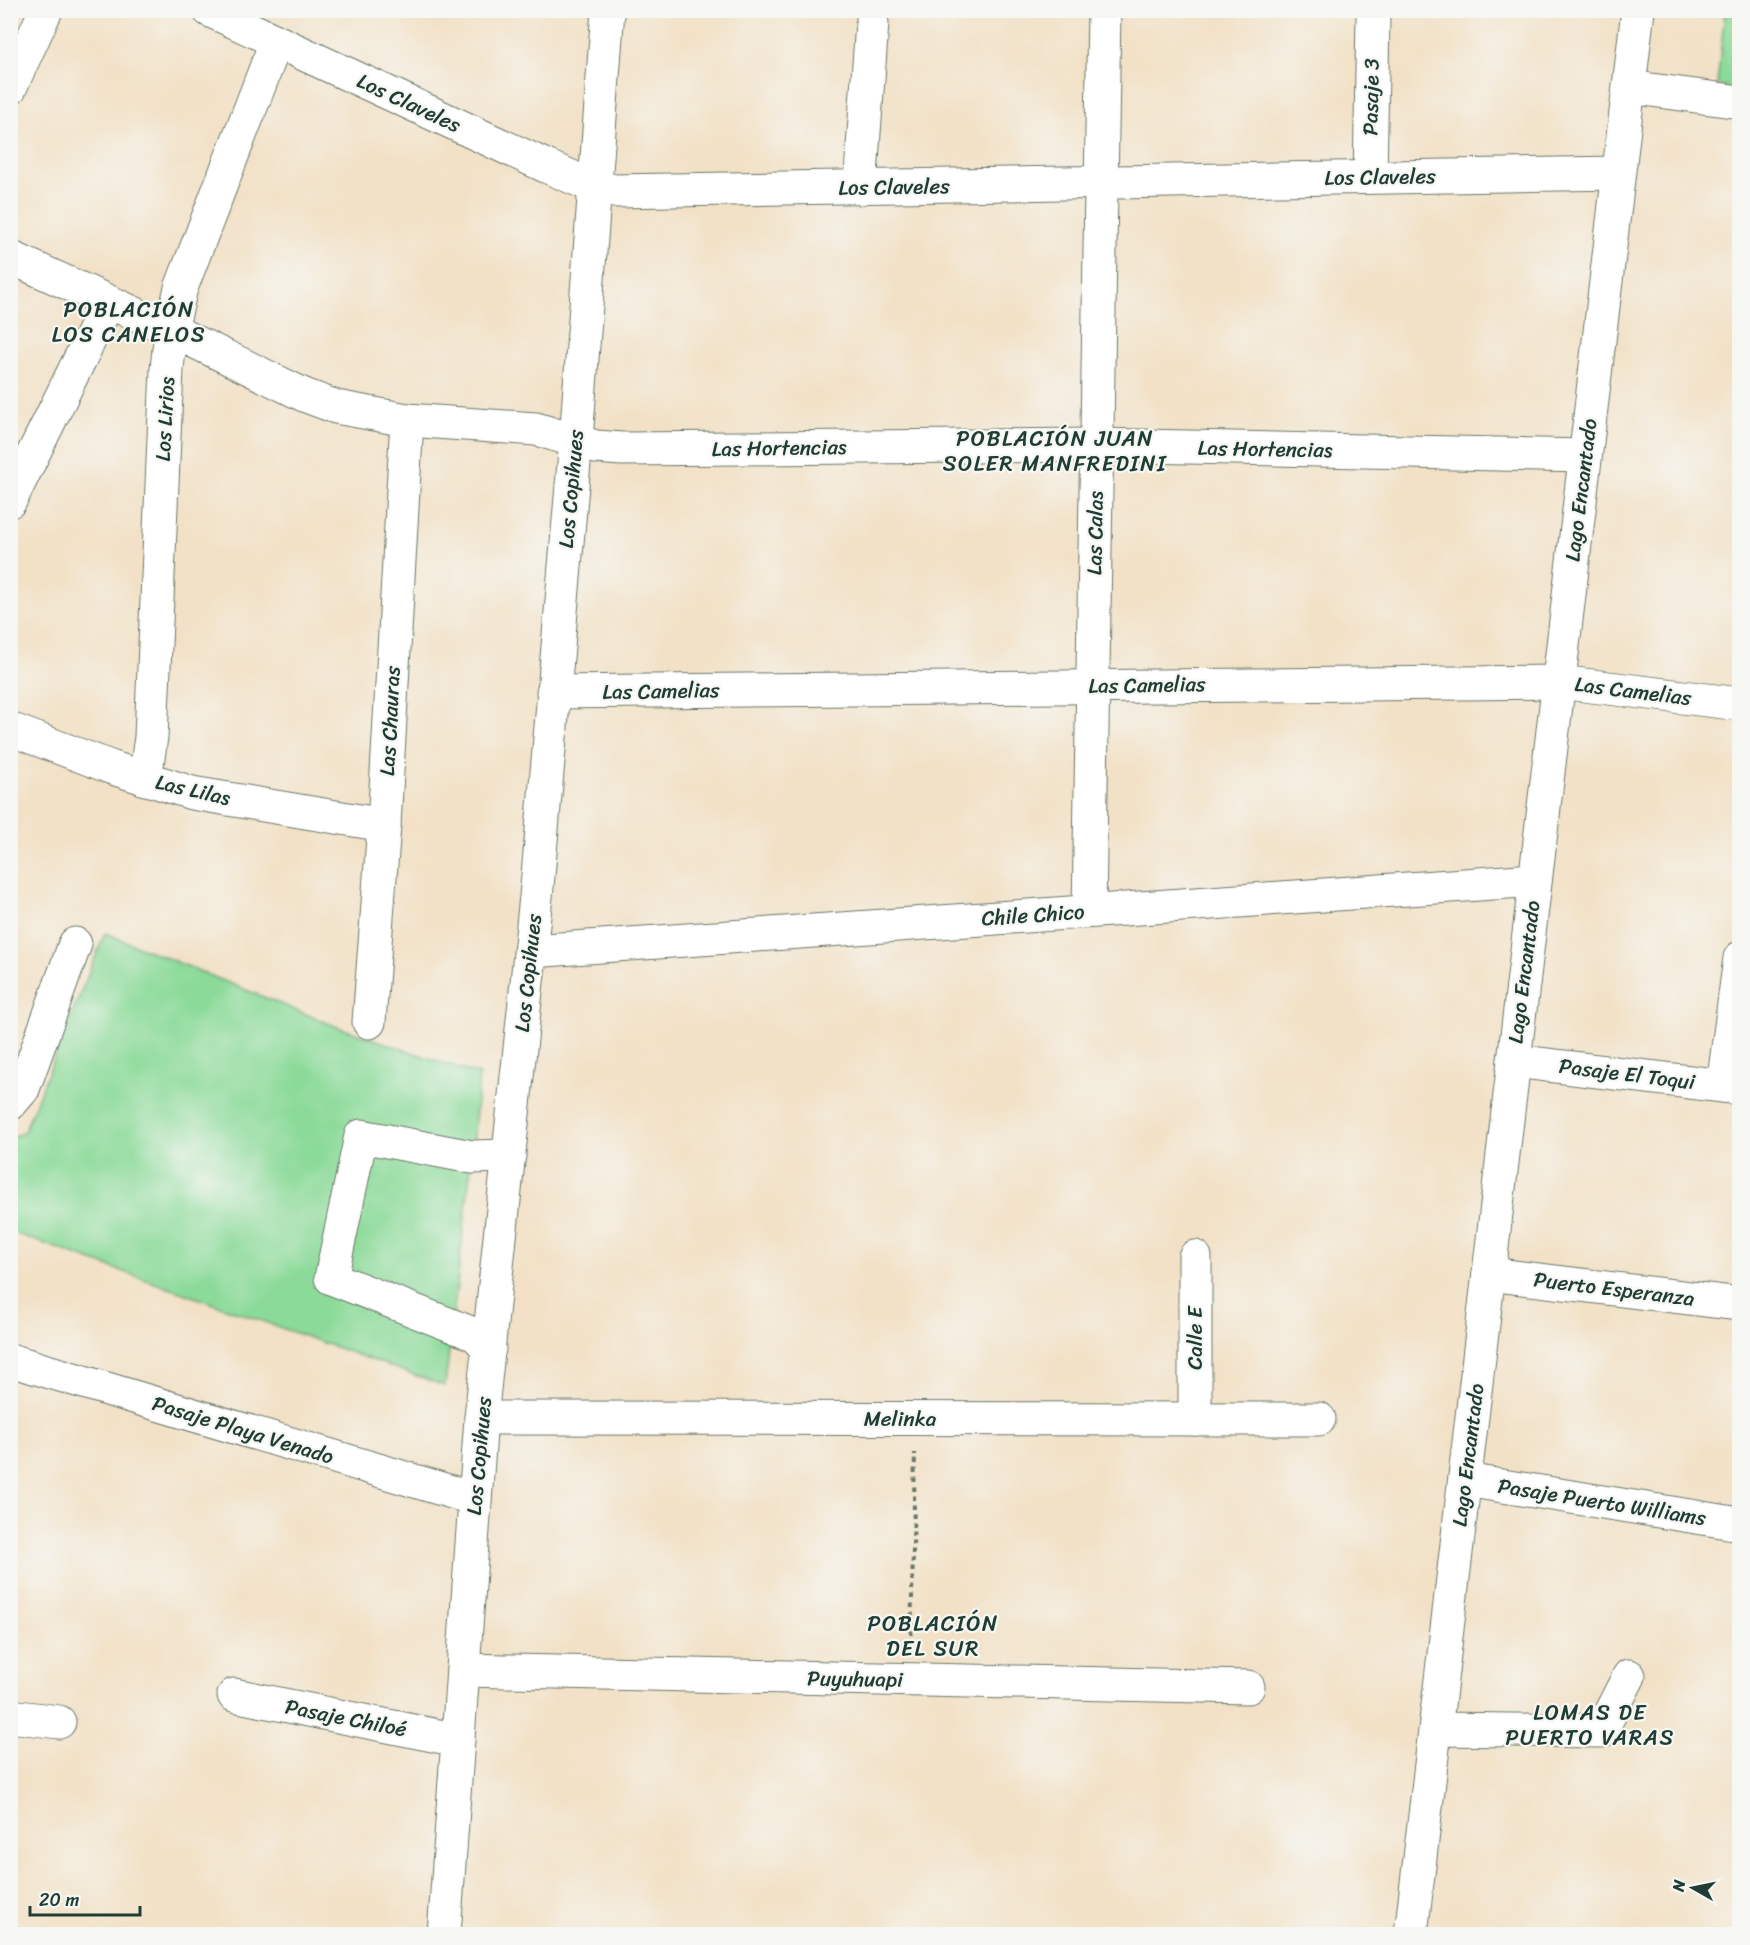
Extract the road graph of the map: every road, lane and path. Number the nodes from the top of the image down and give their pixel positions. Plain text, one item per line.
1 (46, 10) edge
2 (209, 10) edge
3 (608, 10) edge
4 (1104, 10) edge
5 (1638, 10) edge
6 (1373, 17) dead end
7 (872, 23) dead end
8 (276, 42) junction
9 (1629, 87) junction
10 (10, 88) edge
11 (1740, 102) edge
12 (1618, 173) junction
13 (1370, 177) junction
14 (1101, 183) junction
15 (595, 187) junction
16 (861, 188) junction
17 (10, 257) edge
18 (108, 302) junction
19 (171, 330) junction
20 (407, 420) junction
21 (576, 440) junction
22 (1097, 445) junction
23 (1585, 456) junction
24 (11, 497) edge
25 (1558, 682) junction
26 (1093, 686) junction
27 (554, 692) junction
28 (1740, 704) edge
29 (10, 729) edge
30 (145, 779) junction
31 (384, 825) junction
32 (1535, 880) junction
33 (1089, 911) junction
34 (75, 944) dead end
35 (531, 951) junction
36 (1740, 958) edge
37 (369, 1022) dead end
38 (1514, 1061) junction
39 (1731, 1087) edge
40 (10, 1104) edge
41 (509, 1156) junction
42 (1195, 1257) dead end
43 (1489, 1274) junction
44 (1740, 1304) edge
45 (489, 1349) junction
46 (10, 1360) edge
47 (482, 1418) junction
48 (915, 1419) junction
49 (1195, 1419) junction
50 (1319, 1419) dead end
51 (1465, 1480) junction
52 (475, 1499) junction
53 (1740, 1524) edge
54 (463, 1670) junction
55 (1629, 1676) dead end
56 (910, 1680) junction
57 (1248, 1687) dead end
58 (234, 1695) dead end
59 (10, 1716) edge
60 (59, 1722) dead end
61 (1436, 1729) junction
62 (458, 1740) junction
63 (444, 1935) edge
64 (1411, 1935) edge

1 - 10 street
2 - 8 street, Los Claveles
3 - 15 street, Los Copihues
4 - 14 street, Las Calas
5 - 9 street, Lago Encantado
6 - 13 street, Pasaje 3
7 - 16 street
8 - 15 street, Los Claveles
8 - 19 street, Los Lirios
9 - 11 street
9 - 12 street, Lago Encantado
12 - 13 street, Los Claveles
12 - 23 street, Lago Encantado
13 - 14 street, Los Claveles
14 - 16 street, Los Claveles
14 - 22 street, Las Calas
15 - 16 street, Los Claveles
15 - 21 street, Los Copihues
17 - 18 street, Las Hortencias
18 - 19 street, Las Hortencias
18 - 24 street
19 - 20 street, Las Hortencias
19 - 30 street, Los Lirios
20 - 21 street, Las Hortencias
20 - 31 street, Las Chauras
21 - 22 street, Las Hortencias
21 - 27 street, Los Copihues
22 - 23 street, Las Hortencias
22 - 26 street, Las Calas
23 - 25 street, Lago Encantado
25 - 26 street, Las Camelias
25 - 28 street, Las Camelias
25 - 32 street, Lago Encantado
26 - 27 street, Las Camelias
26 - 33 street, Las Calas
27 - 35 street, Los Copihues
29 - 30 street, Las Lilas
30 - 31 street, Las Lilas
31 - 37 street, Las Chauras
32 - 33 street, Chile Chico
32 - 38 street, Lago Encantado
33 - 35 street, Chile Chico
34 - 40 street
35 - 41 street, Los Copihues
36 - 39 street
38 - 39 street, Pasaje El Toqui
38 - 43 street, Lago Encantado
41 - 45 street, Los Copihues
41 - 45 street
42 - 49 street, Calle E
43 - 44 street, Puerto Esperanza
43 - 51 street, Lago Encantado
45 - 47 street, Los Copihues
46 - 52 street, Pasaje Playa Venado
47 - 48 street, Melinka
47 - 52 street, Los Copihues
48 - 49 street, Melinka
48 - 56 path
49 - 50 street, Melinka
51 - 53 street, Pasaje Puerto Williams
51 - 61 street, Lago Encantado
52 - 54 street, Los Copihues
54 - 56 street, Puyuhuapi
54 - 62 street, Los Copihues
55 - 61 street
56 - 57 street, Puyuhuapi
58 - 62 street, Pasaje Chiloé
59 - 60 street
61 - 64 street, Lago Encantado
62 - 63 street, Los Copihues

